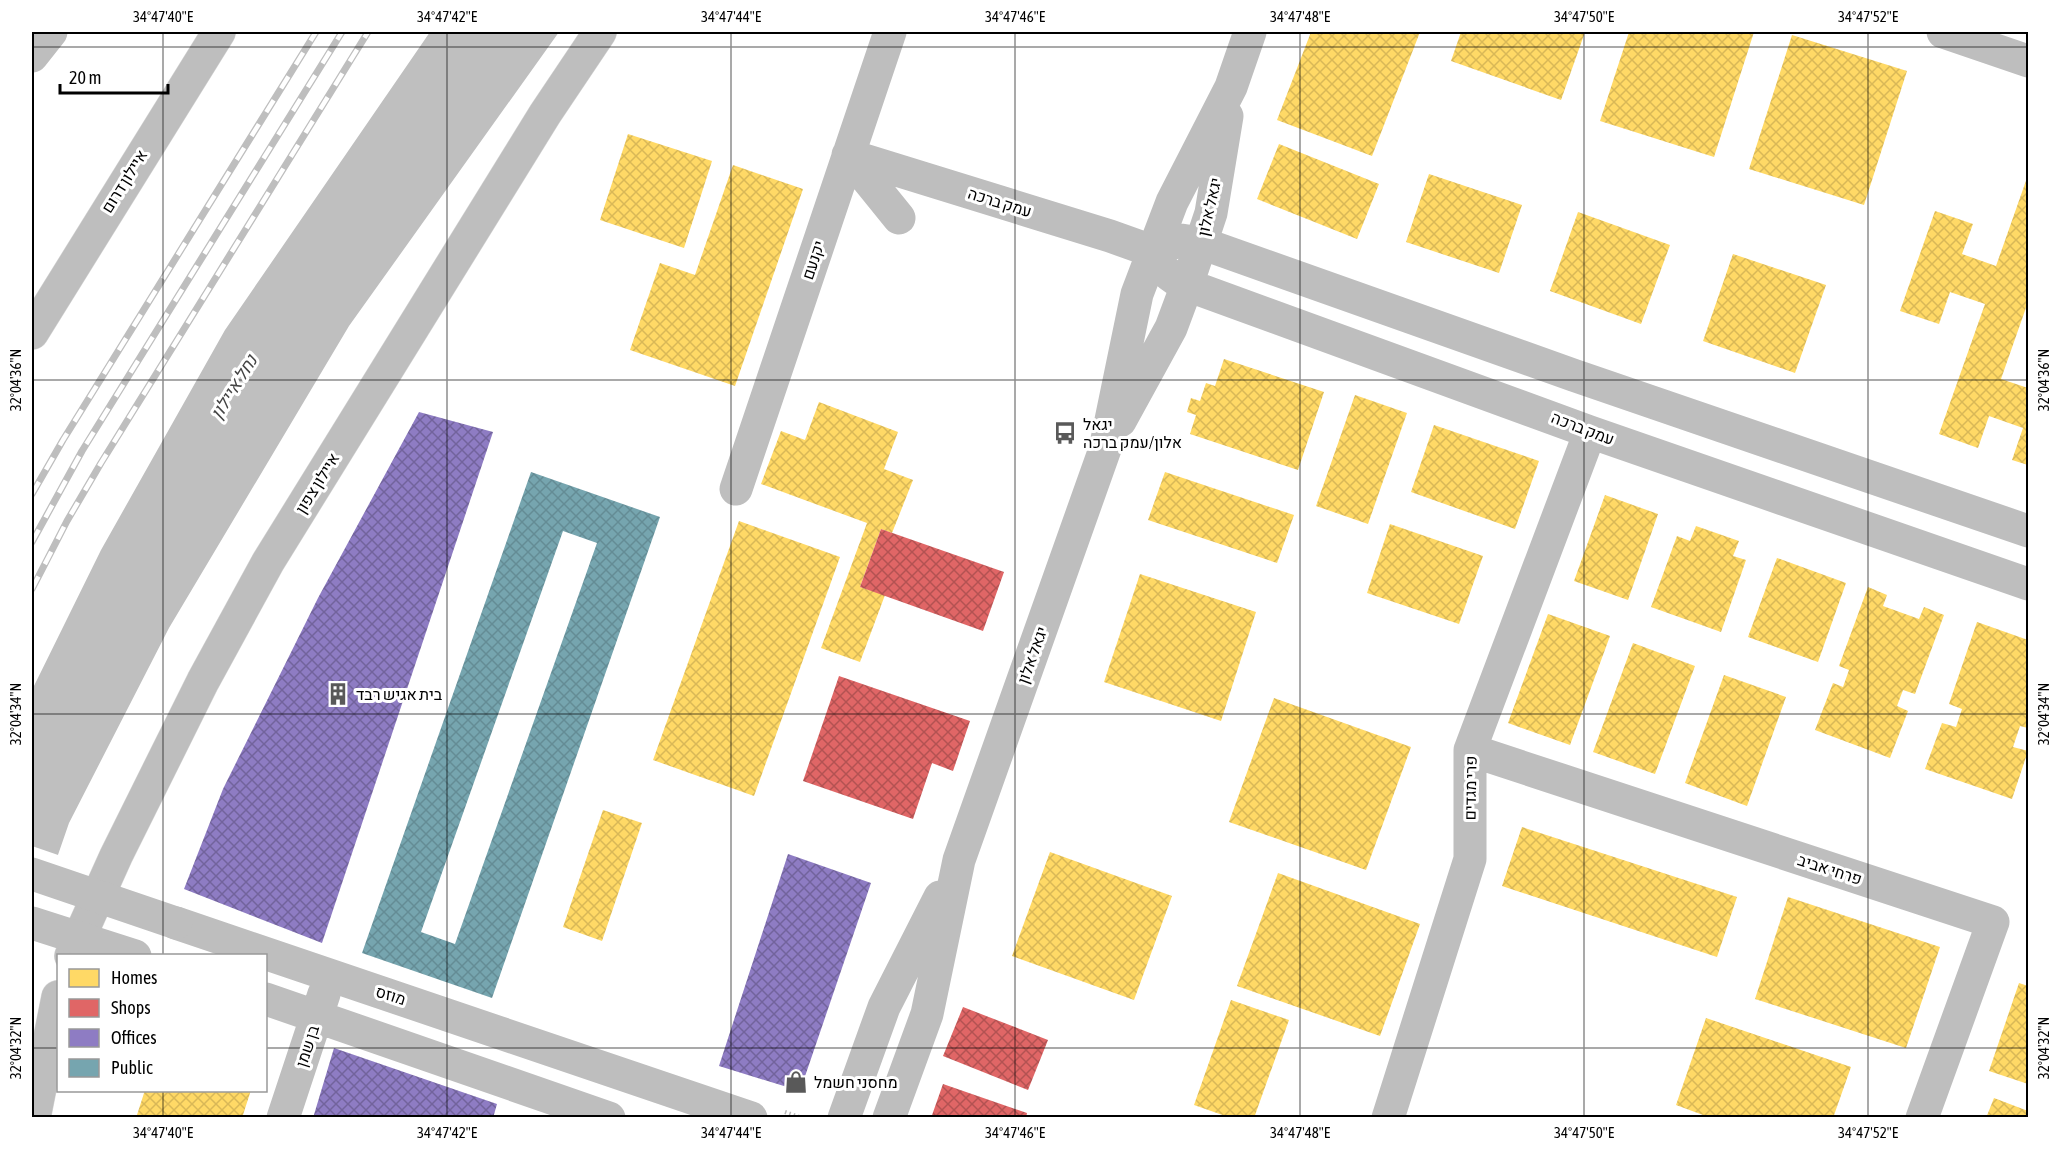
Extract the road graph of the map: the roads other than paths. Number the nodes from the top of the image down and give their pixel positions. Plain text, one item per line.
1 (51, 32) edge
2 (219, 32) edge
3 (600, 32) edge
4 (890, 32) edge
5 (1250, 32) edge
6 (1943, 32) edge
7 (32, 56) edge
8 (2028, 61) edge
9 (1231, 87) junction
10 (848, 155) junction
11 (899, 218) dead end
12 (1201, 243) junction
13 (1152, 250) junction
14 (1187, 285) junction
15 (32, 333) edge
16 (1590, 432) junction
17 (1105, 449) junction
18 (736, 489) dead end
19 (2028, 531) edge
20 (2028, 584) edge
21 (1470, 750) junction
22 (959, 860) junction
23 (32, 874) edge
24 (32, 923) edge
25 (72, 954) edge
26 (129, 954) edge
27 (330, 975) junction
28 (57, 986) edge
29 (267, 999) edge
30 (57, 1002) edge
31 (317, 1016) junction
32 (32, 1045) edge
33 (548, 1108) edge
34 (34, 1118) edge
35 (283, 1118) edge
36 (609, 1118) edge
37 (751, 1118) edge
38 (844, 1118) edge
39 (889, 1118) edge
40 (1388, 1118) edge
41 (1922, 1118) edge

1 - 7 main road
2 - 15 main road, איילון דרום
3 - 25 main road, איילון צפון
4 - 10 main road, יקנעם
5 - 9 main road, יגאל אלון
6 - 8 main road
9 - 12 main road, יגאל אלון
9 - 13 main road, יגאל אלון
10 - 11 main road
10 - 13 main road, עמק ברכה
10 - 18 main road, יקנעם
12 - 13 main road
12 - 14 main road, יגאל אלון
12 - 19 main road
13 - 14 main road, עמק ברכה
13 - 17 main road, יגאל אלון
14 - 16 main road, עמק ברכה
14 - 17 main road, יגאל אלון
16 - 20 main road, עמק ברכה
16 - 21 main road, פרי מגדים
17 - 22 main road, יגאל אלון
21 - 40 main road, פרי מגדים
21 - 41 main road, פרחי אביב
22 - 38 main road, יגאל אלון
22 - 39 main road, יגאל אלון
23 - 27 main road, מוזס, bridge
24 - 26 main road, bridge
27 - 31 main road, בן שמן
27 - 37 main road, מוזס
28 - 32 main road
29 - 31 main road
30 - 34 main road
31 - 33 main road
31 - 35 main road, בן שמן
33 - 36 main road

